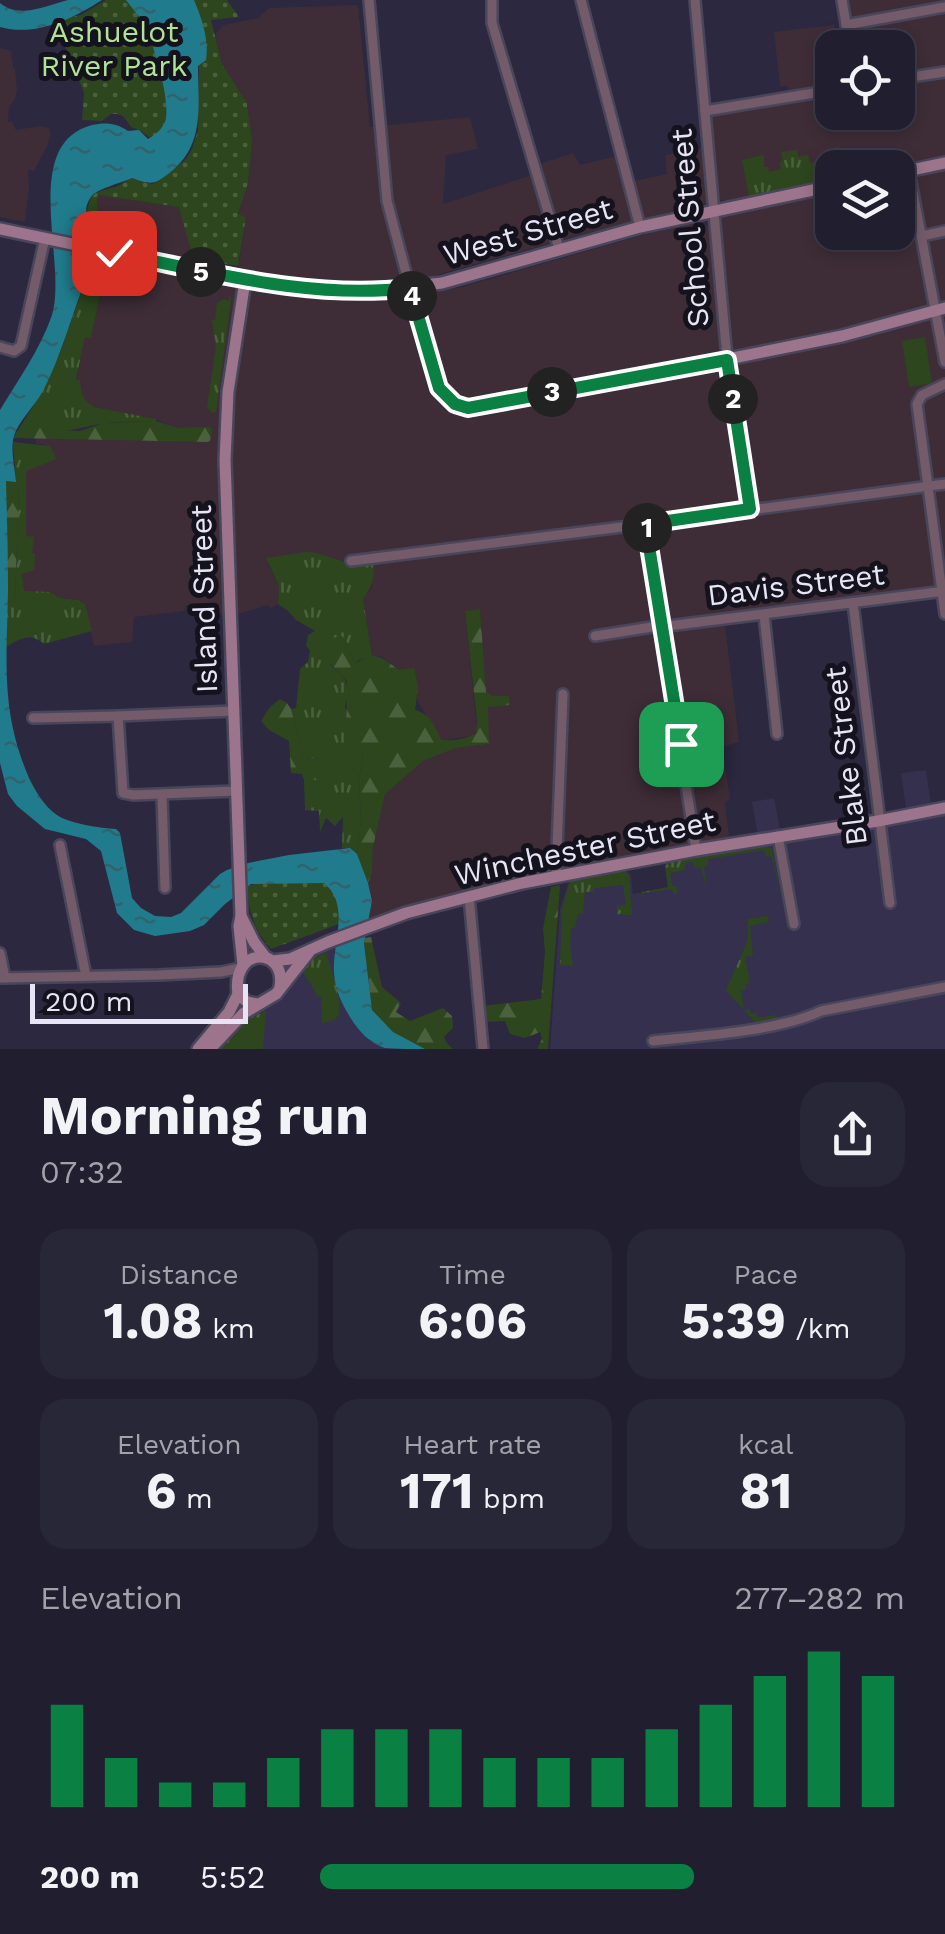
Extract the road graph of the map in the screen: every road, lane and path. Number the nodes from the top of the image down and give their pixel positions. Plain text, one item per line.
1 (368, 0) edge
2 (492, 0) edge
3 (581, 0) edge
4 (696, 0) edge
5 (842, 0) edge
6 (945, 7) edge
7 (846, 24) junction
8 (847, 30) edge
9 (945, 72) edge
10 (915, 76) edge
11 (815, 93) edge
12 (705, 111) junction
13 (945, 162) edge
14 (915, 169) edge
15 (815, 190) edge
16 (715, 211) junction
17 (915, 212) edge
18 (640, 227) junction
19 (0, 229) edge
20 (945, 231) edge
21 (922, 236) junction
22 (49, 239) junction
23 (558, 249) junction
24 (245, 281) junction
25 (410, 288) junction
26 (941, 309) edge
27 (0, 347) edge
28 (727, 360) junction
29 (945, 362) edge
30 (945, 384) edge
31 (945, 484) edge
32 (929, 486) junction
33 (750, 509) junction
34 (647, 524) junction
35 (351, 560) dead end
36 (944, 591) edge
37 (853, 603) junction
38 (945, 614) edge
39 (764, 615) junction
40 (662, 626) junction
41 (595, 636) dead end
42 (563, 694) dead end
43 (233, 710) junction
44 (118, 716) junction
45 (33, 718) dead end
46 (777, 734) dead end
47 (236, 791) junction
48 (162, 794) junction
49 (945, 811) edge
50 (878, 822) junction
51 (778, 836) junction
52 (60, 845) dead end
53 (696, 850) junction
54 (556, 875) junction
55 (165, 888) dead end
56 (469, 896) junction
57 (890, 903) dead end
58 (241, 916) junction
59 (794, 924) dead end
60 (0, 952) edge
61 (309, 952) junction
62 (269, 959) junction
63 (240, 970) junction
64 (86, 976) junction
65 (3, 978) edge
66 (945, 987) edge
67 (280, 988) junction
68 (238, 994) junction
69 (257, 1004) junction
70 (653, 1041) dead end
71 (198, 1049) edge
72 (210, 1049) edge
73 (482, 1049) edge

1 - 25 street
2 - 23 street
3 - 18 street
4 - 12 street, School Street
5 - 7 street
6 - 7 street
7 - 8 street
9 - 10 street
11 - 12 street
12 - 16 street, School Street
13 - 14 street
15 - 16 street, West Street
16 - 18 street, West Street
16 - 28 street, School Street
17 - 21 street
18 - 23 street, West Street
19 - 22 street, West Street
20 - 21 street
21 - 26 street
22 - 24 street, West Street
22 - 27 street
23 - 25 street, West Street
24 - 25 street, West Street
24 - 43 street, Island Street
25 - 28 street
26 - 28 street
26 - 29 street
28 - 33 street, School Street
30 - 32 street
31 - 32 street
32 - 33 street
32 - 36 street
33 - 34 street
34 - 35 street
34 - 40 street
36 - 37 street, Davis Street
36 - 38 street
37 - 39 street, Davis Street
37 - 50 street, Blake Street
39 - 40 street, Davis Street
39 - 46 street
40 - 41 street, Davis Street
40 - 53 street
42 - 54 street
43 - 44 street
43 - 47 street, Island Street
44 - 45 street
44 - 48 street
47 - 48 street
47 - 58 street, Island Street
48 - 55 street
49 - 50 street, Winchester Street
50 - 51 street, Winchester Street
50 - 57 street, Blake Street
51 - 53 street, Winchester Street
51 - 59 street
52 - 64 street
53 - 54 street, Winchester Street
54 - 56 street, Winchester Street
56 - 61 street, Winchester Street
56 - 73 street
58 - 62 street, Island Street
58 - 63 street, Island Street
60 - 65 street
61 - 62 street, Winchester Street
61 - 67 street, Winchester Street
62 - 63 street
62 - 67 street
63 - 64 street
63 - 68 street
64 - 65 street
66 - 70 street
67 - 69 street
68 - 69 street
68 - 71 street
69 - 72 street

